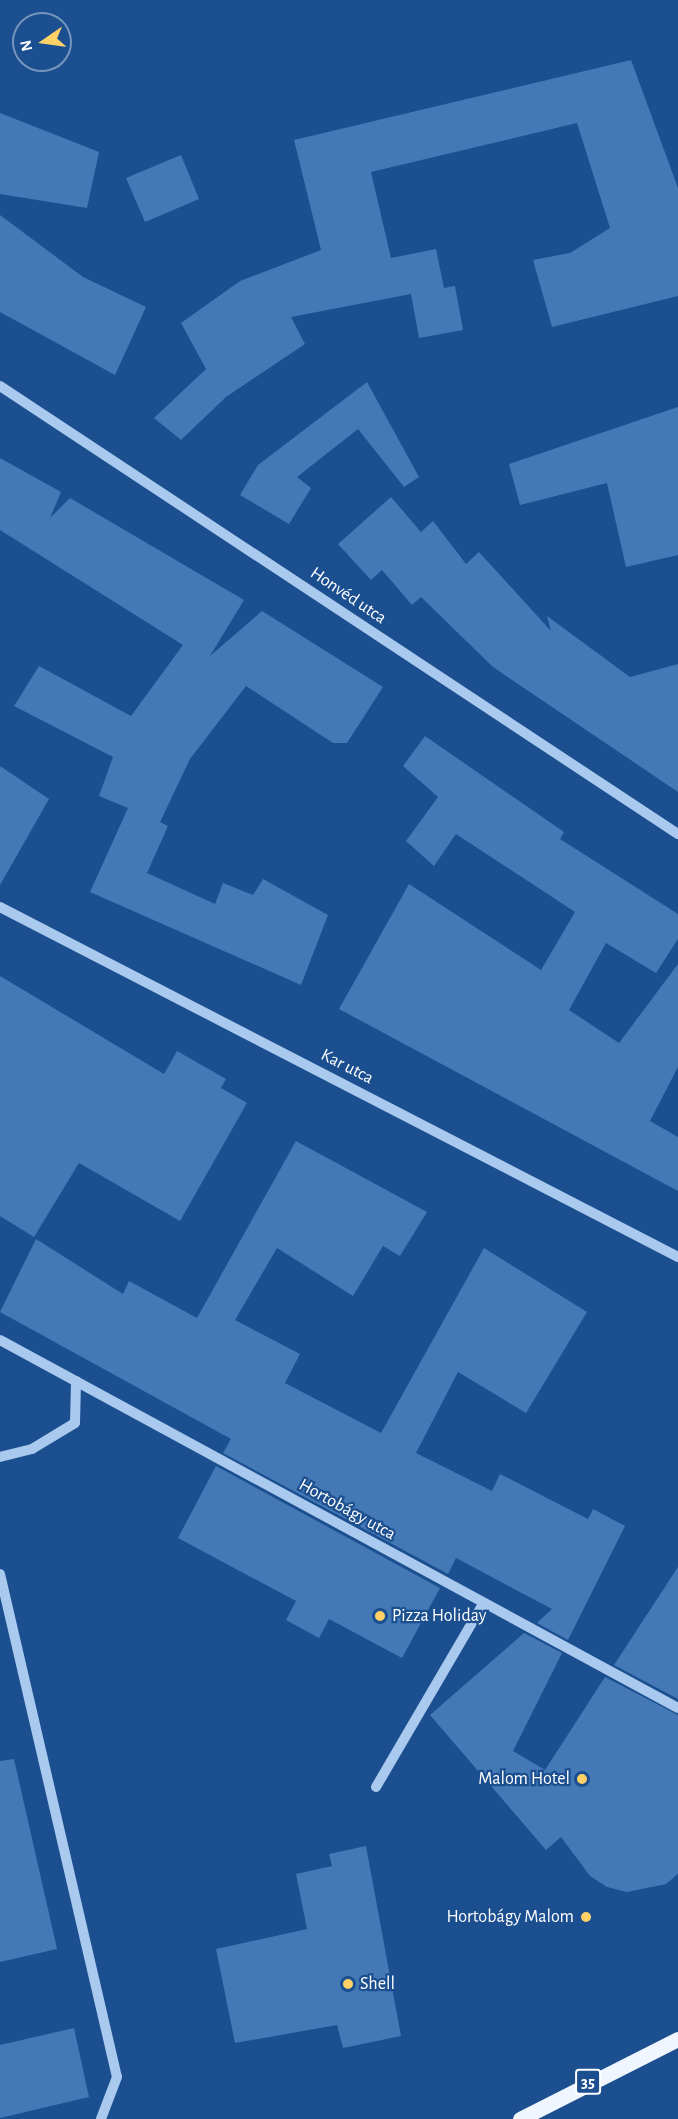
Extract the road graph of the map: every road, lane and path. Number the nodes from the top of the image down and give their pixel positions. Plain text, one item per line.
1 (0, 386) edge
2 (678, 834) edge
3 (0, 907) edge
4 (678, 1257) edge
5 (0, 1340) edge
6 (76, 1381) junction
7 (0, 1457) edge
8 (0, 1574) edge
9 (483, 1604) junction
10 (678, 1708) edge
11 (376, 1787) dead end
12 (678, 2039) edge
13 (101, 2119) edge
14 (520, 2119) edge

1 - 2 street, Honvéd utca
3 - 4 street, Kar utca
5 - 6 street, Hortobágy utca
6 - 7 street
6 - 9 street, Hortobágy utca
8 - 13 street
9 - 10 street, Hortobágy utca
9 - 11 street
12 - 14 main road, 35

